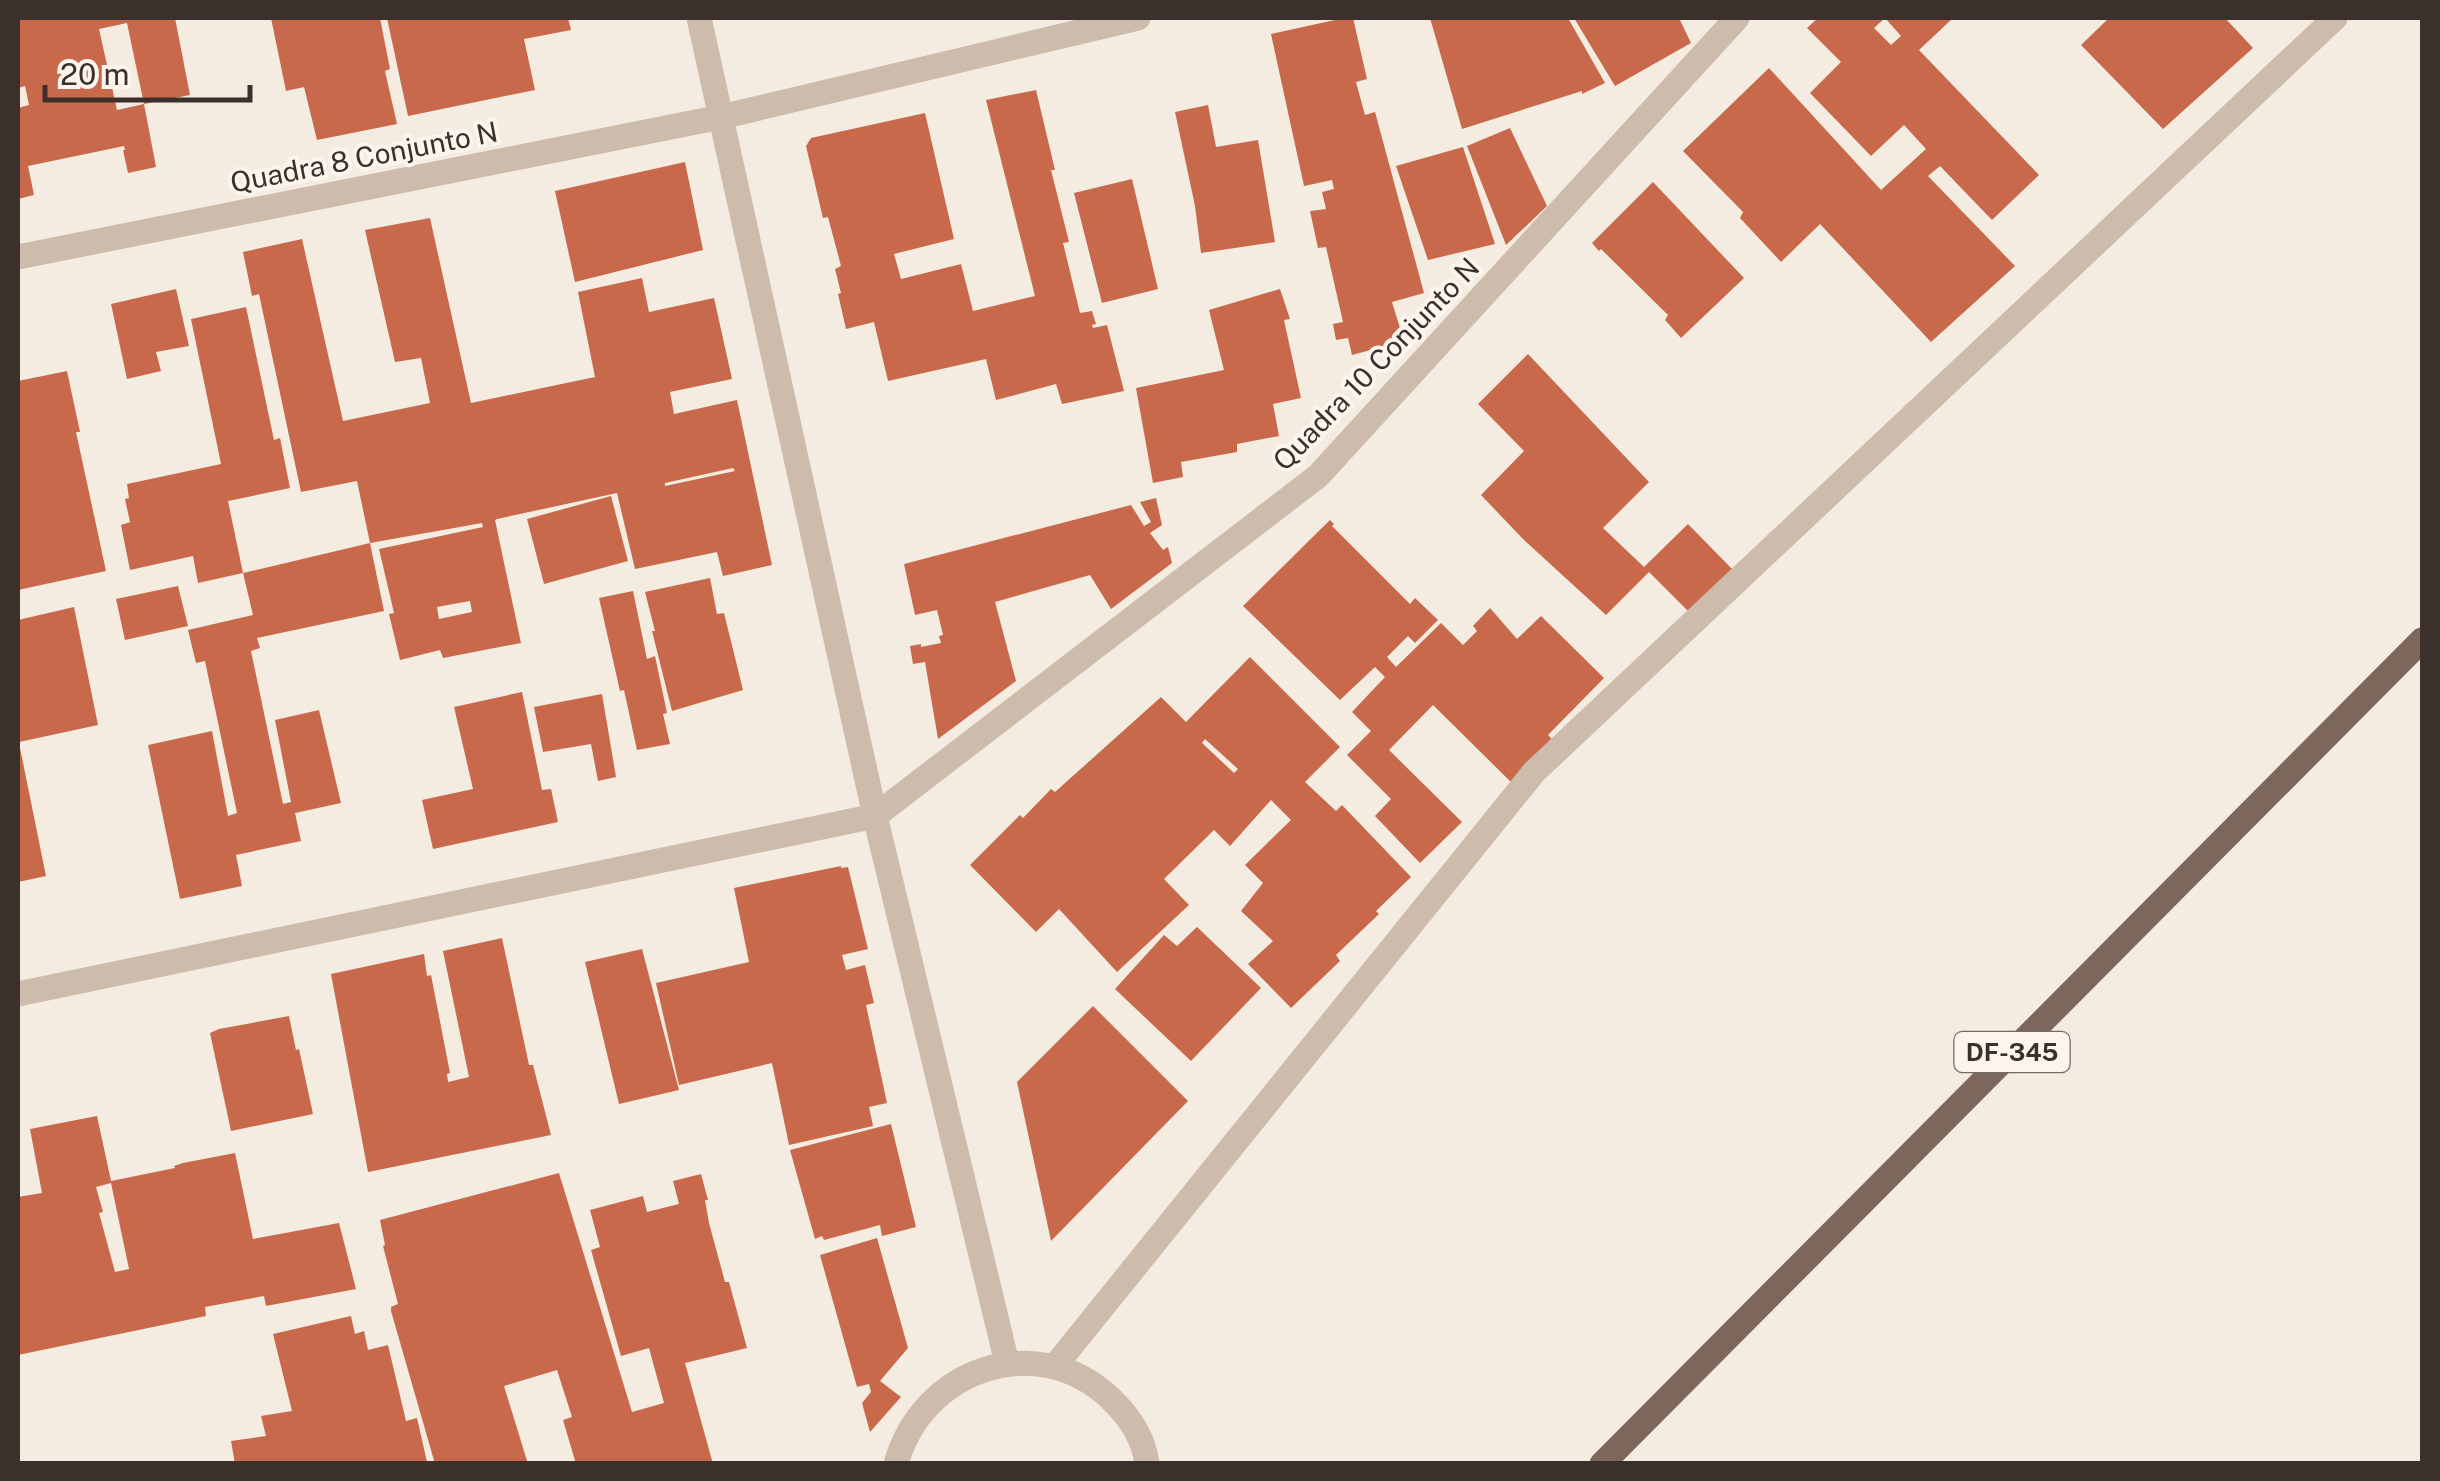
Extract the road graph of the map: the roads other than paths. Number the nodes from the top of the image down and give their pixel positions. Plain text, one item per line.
1 (700, 18) edge
2 (1138, 18) edge
3 (1737, 18) edge
4 (2335, 18) edge
5 (721, 116) junction
6 (18, 257) edge
7 (2422, 640) edge
8 (875, 816) junction
9 (18, 994) edge
10 (1007, 1363) junction
11 (1055, 1366) junction
12 (896, 1464) edge
13 (1148, 1464) edge
14 (1602, 1464) edge

1 - 5 street
2 - 5 street
3 - 8 street, Quadra 10 Conjunto N
4 - 11 street
5 - 6 street, Quadra 8 Conjunto N
5 - 8 street
7 - 14 main road, DF-345 / DF-345
8 - 9 street
8 - 10 street
10 - 11 street
10 - 12 street
11 - 13 street

